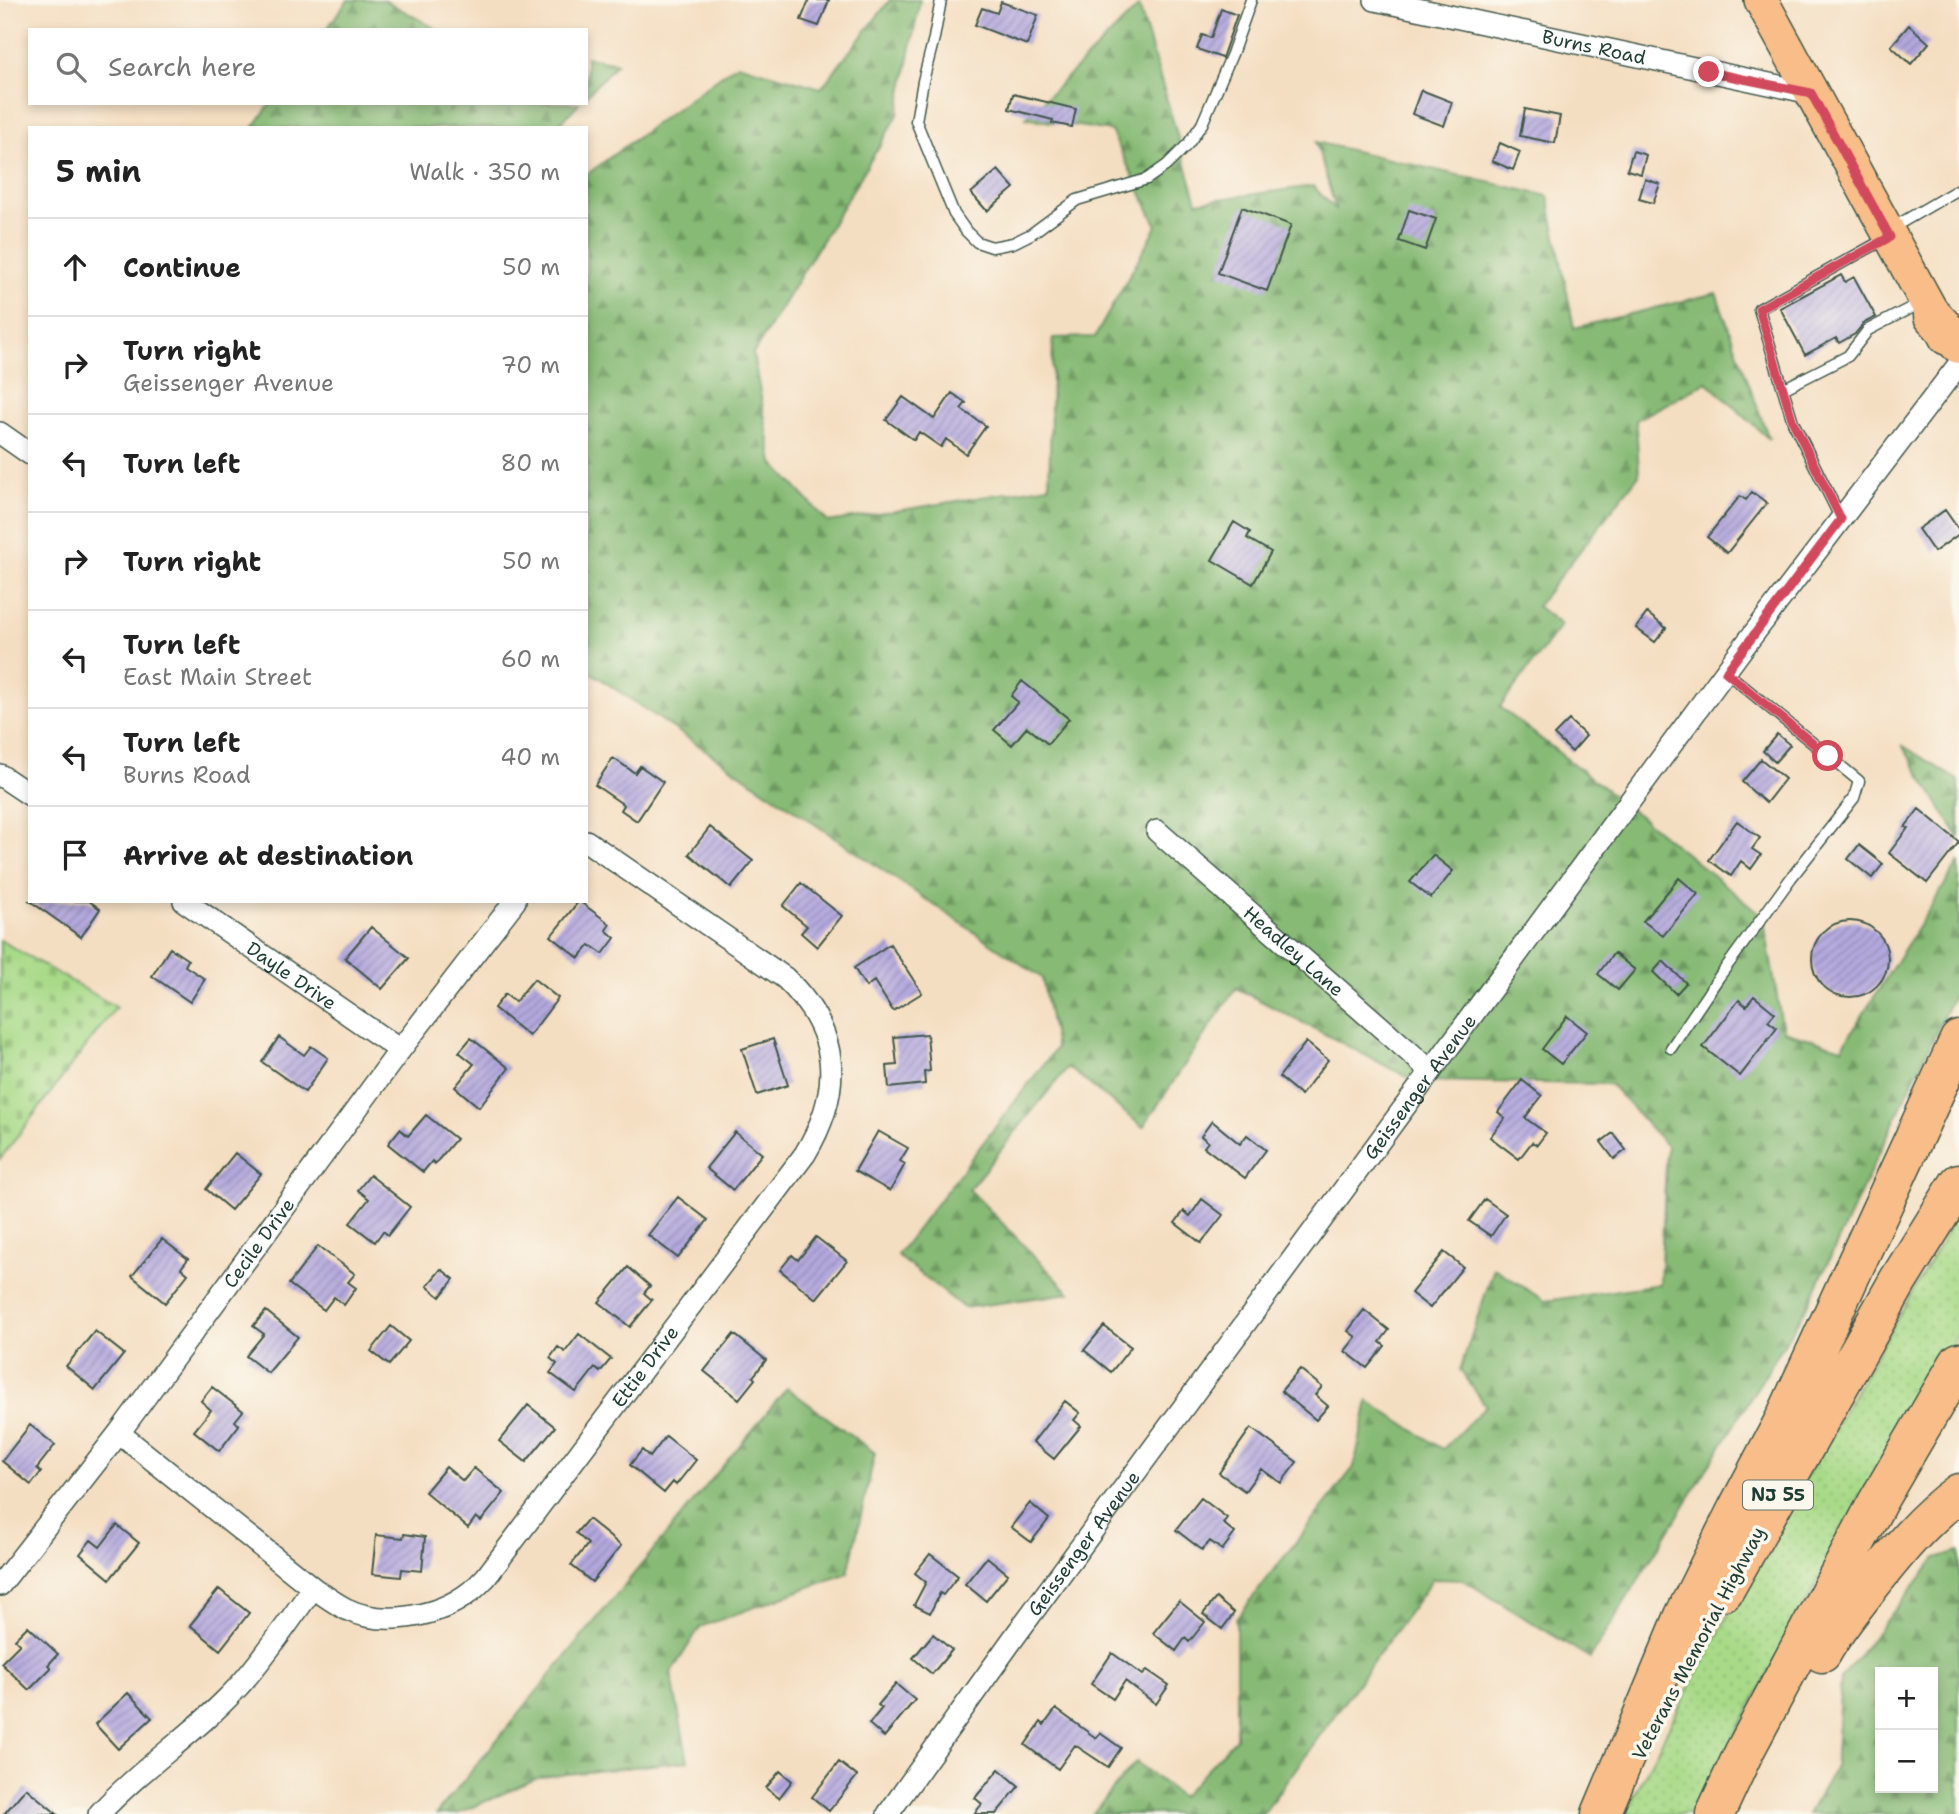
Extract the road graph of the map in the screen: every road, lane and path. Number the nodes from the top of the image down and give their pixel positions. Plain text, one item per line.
1 (941, 0) edge
2 (1251, 0) edge
3 (1375, 0) edge
4 (1761, 0) edge
5 (1811, 93) junction
6 (1959, 189) edge
7 (1888, 234) junction
8 (1929, 308) junction
9 (1959, 344) edge
10 (1959, 363) edge
11 (1783, 389) junction
12 (0, 433) edge
13 (28, 453) edge
14 (1841, 519) junction
15 (1726, 672) junction
16 (0, 775) edge
17 (28, 794) edge
18 (1157, 831) dead end
19 (588, 842) edge
20 (187, 903) edge
21 (513, 903) edge
22 (1959, 1040) edge
23 (1671, 1048) dead end
24 (400, 1050) junction
25 (1431, 1071) junction
26 (1959, 1183) edge
27 (1959, 1362) edge
28 (119, 1433) junction
29 (1959, 1493) edge
30 (0, 1585) edge
31 (313, 1588) junction
32 (99, 1814) edge
33 (888, 1814) edge
34 (1601, 1814) edge
35 (1608, 1814) edge
36 (1714, 1814) edge
37 (1732, 1814) edge

1 - 2 lane
3 - 5 street, Burns Road
4 - 5 main road
5 - 7 main road
6 - 7 lane
7 - 8 main road
7 - 11 lane
8 - 9 highway
8 - 10 main road
8 - 11 lane
10 - 14 street, Geissenger Avenue
11 - 14 lane
12 - 13 street
14 - 15 street, Geissenger Avenue
15 - 23 lane
15 - 25 street, Geissenger Avenue
16 - 17 street
18 - 25 street, Headley Lane
19 - 31 street, Ettie Drive
20 - 24 street, Dayle Drive
21 - 24 street, Cecile Drive
22 - 34 highway
24 - 28 street, Cecile Drive
25 - 33 street, Geissenger Avenue
26 - 35 highway, Veterans Memorial Highway / NJ 55
27 - 36 highway
28 - 30 street, Cecile Drive
28 - 31 street, Ettie Drive
29 - 37 highway
31 - 32 street

